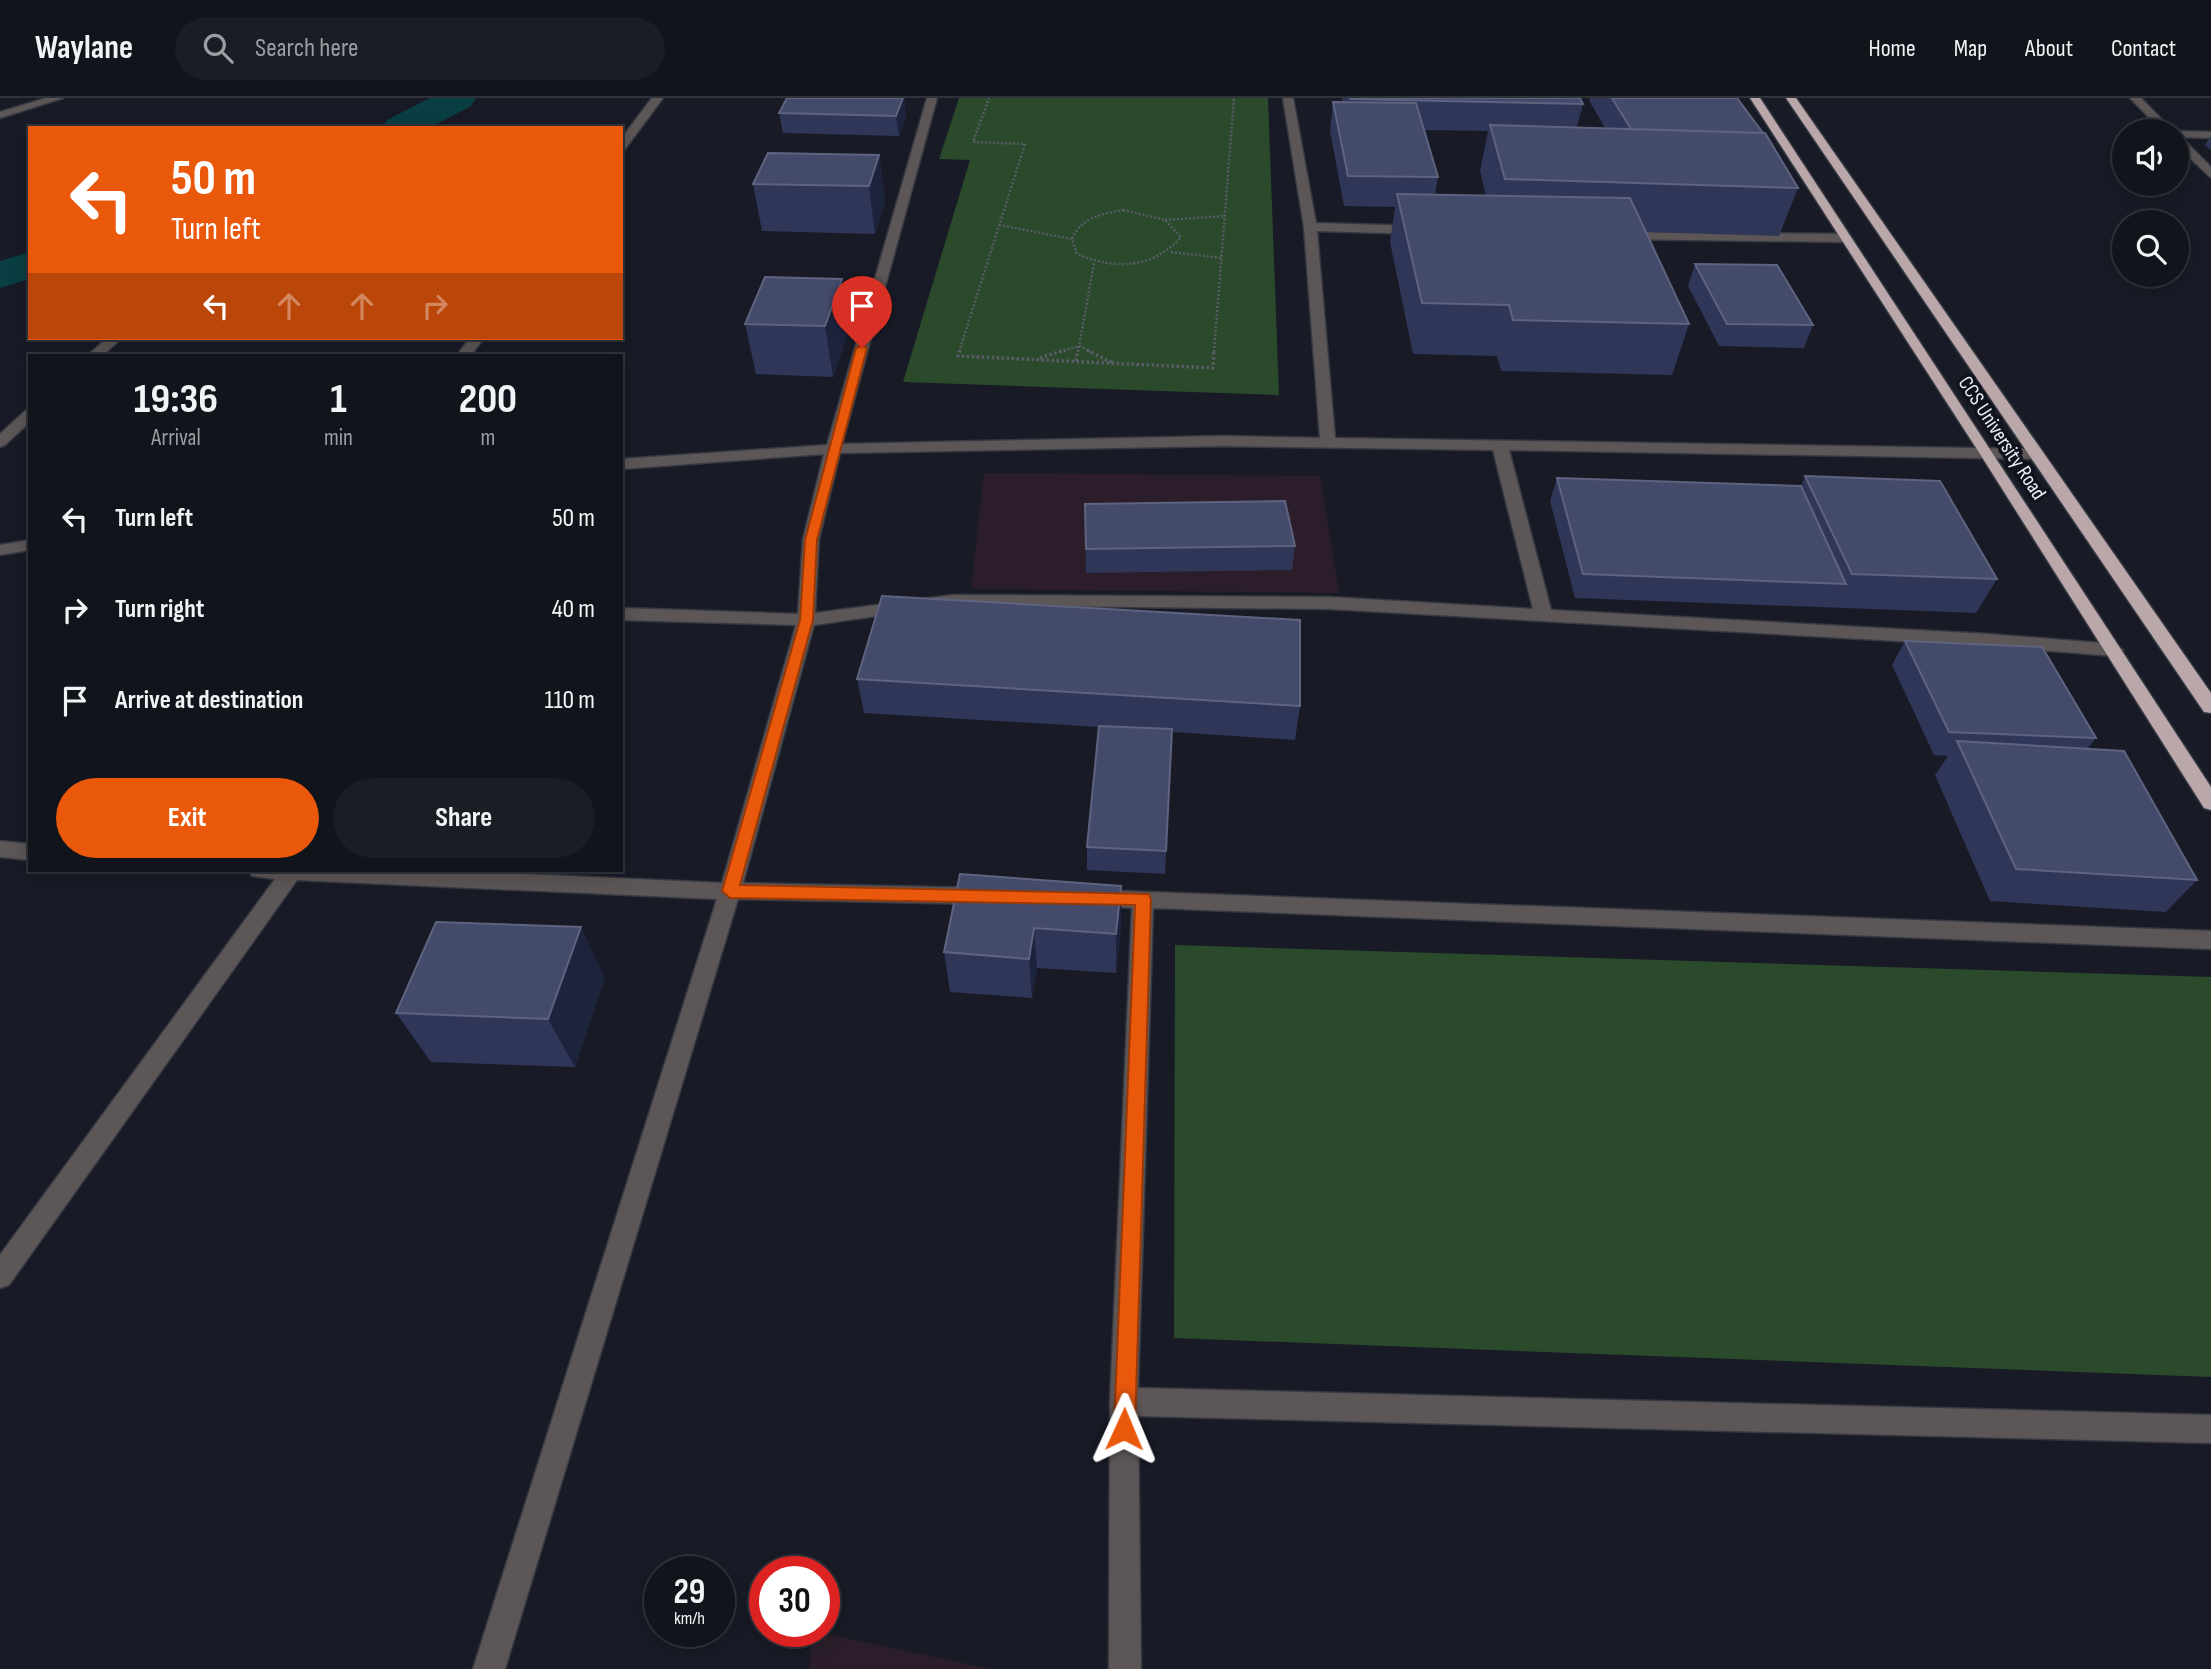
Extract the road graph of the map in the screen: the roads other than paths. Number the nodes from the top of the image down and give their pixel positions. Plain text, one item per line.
1 (58, 98) edge
2 (658, 98) edge
3 (932, 98) edge
4 (1288, 98) edge
5 (1755, 98) edge
6 (1791, 98) edge
7 (2135, 98) edge
8 (0, 115) edge
9 (2156, 119) edge
10 (2189, 134) edge
11 (2211, 135) edge
12 (623, 144) edge
13 (2189, 152) edge
14 (2211, 174) edge
15 (1310, 227) junction
16 (1439, 231) edge
17 (1600, 236) edge
18 (1846, 238) junction
19 (113, 340) edge
20 (475, 340) edge
21 (96, 354) edge
22 (465, 354) edge
23 (28, 416) edge
24 (0, 442) edge
25 (1328, 443) junction
26 (1500, 446) junction
27 (834, 449) junction
28 (1988, 454) junction
29 (2036, 454) junction
30 (623, 464) edge
31 (28, 545) edge
32 (0, 550) edge
33 (623, 614) edge
34 (1543, 614) junction
35 (806, 620) junction
36 (2114, 650) junction
37 (2211, 707) edge
38 (2211, 803) edge
39 (0, 849) edge
40 (28, 852) edge
41 (291, 872) joint
42 (730, 891) junction
43 (1006, 896) edge
44 (1074, 897) edge
45 (1143, 899) junction
46 (2211, 940) edge
47 (0, 1276) edge
48 (1124, 1402) junction
49 (2211, 1429) edge
50 (489, 1669) edge
51 (1125, 1669) edge

1 - 8 street
2 - 12 street
3 - 27 street
4 - 15 street
5 - 18 highway, CCS University Road
6 - 29 highway, CCS University Road
7 - 9 street
10 - 11 street
13 - 14 street
15 - 16 street
15 - 25 street
17 - 18 street
18 - 28 highway, CCS University Road
19 - 21 street
20 - 22 street
23 - 24 street
25 - 26 street
25 - 27 street
26 - 28 street
26 - 34 street
27 - 30 street
27 - 35 street
28 - 29 street
28 - 36 highway, CCS University Road
29 - 37 highway, CCS University Road
31 - 32 street
33 - 35 street
34 - 35 street
34 - 36 street
35 - 42 street
36 - 38 highway, CCS University Road
39 - 40 street
41 - 42 street
41 - 47 street
42 - 43 street
42 - 50 street
44 - 45 street
45 - 46 street
45 - 48 street
48 - 49 street
48 - 51 street

